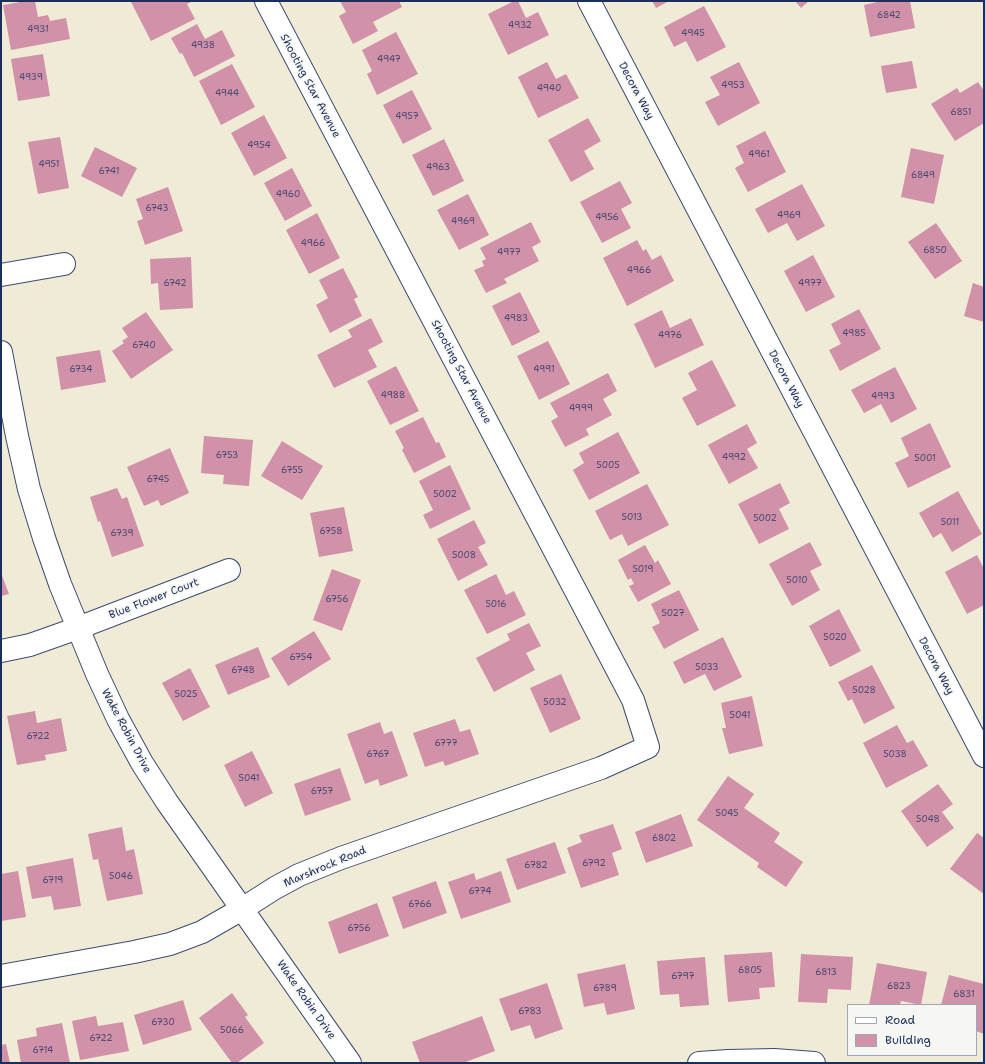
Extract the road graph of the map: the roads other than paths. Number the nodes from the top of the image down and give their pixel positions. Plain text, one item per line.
1 (266, 1) edge
2 (589, 1) edge
3 (64, 264) dead end
4 (1, 275) edge
5 (1, 352) edge
6 (229, 570) dead end
7 (78, 628) junction
8 (1, 651) edge
9 (648, 747) joint
10 (984, 756) edge
11 (242, 909) junction
12 (1, 976) edge
13 (350, 1063) edge
14 (699, 1063) edge
15 (814, 1063) edge

1 - 9 street, Shooting Star Avenue
2 - 10 street, Decora Way
3 - 4 street
5 - 7 street, Wake Robin Drive
6 - 7 street, Blue Flower Court
7 - 8 street, Blue Flower Court
7 - 11 street, Wake Robin Drive
9 - 11 street, Marshrock Road
11 - 12 street, Marshrock Road
11 - 13 street, Wake Robin Drive
14 - 15 street

